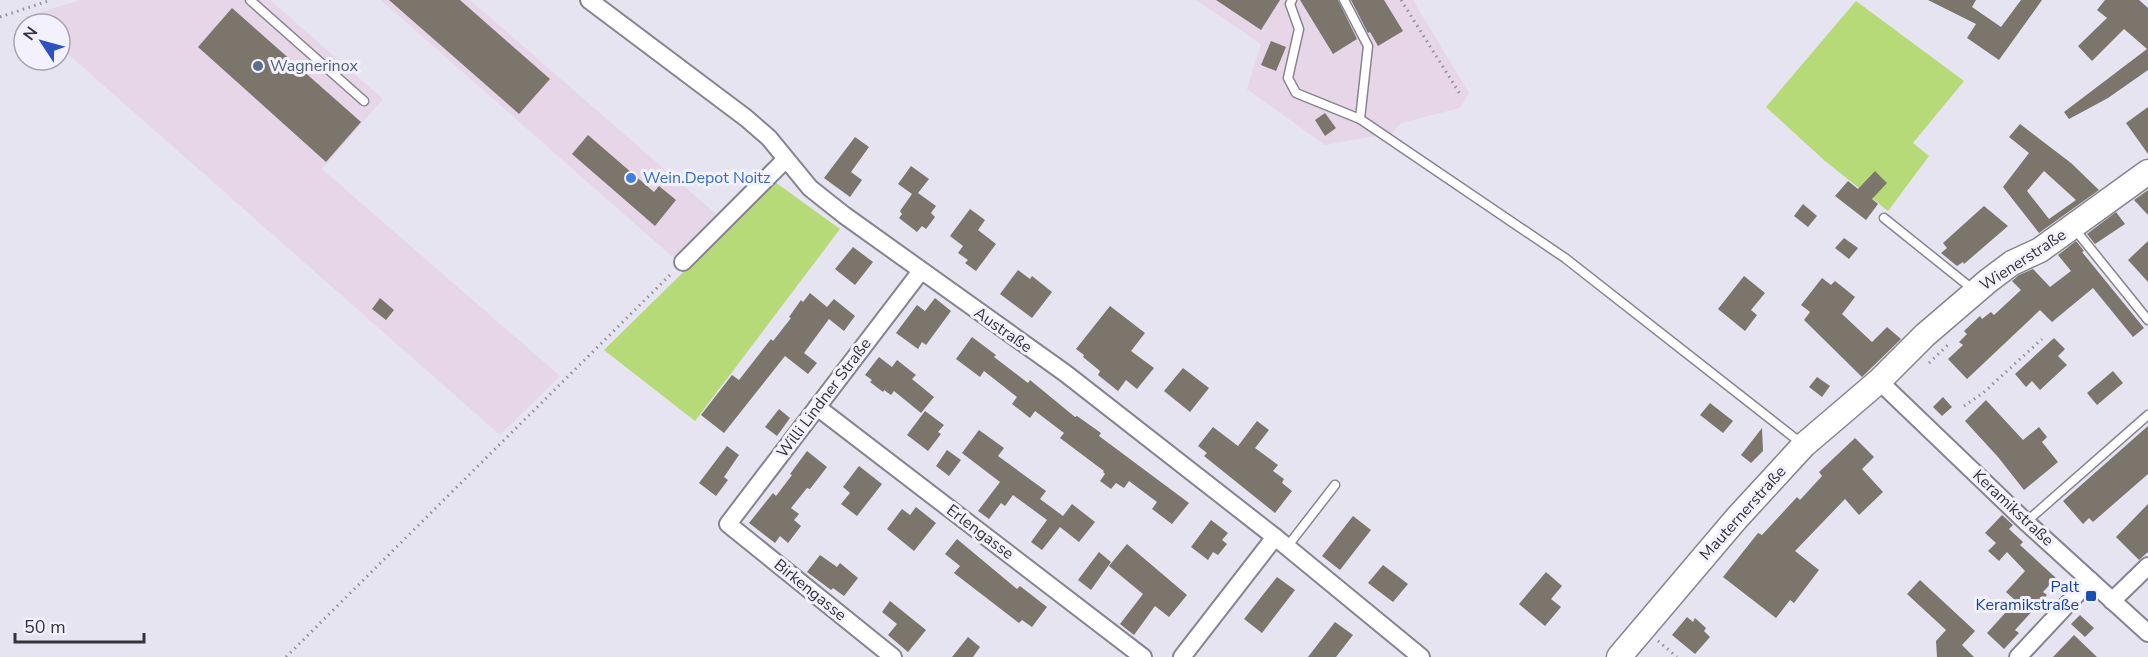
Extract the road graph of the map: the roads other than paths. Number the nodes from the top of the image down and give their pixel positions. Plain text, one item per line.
1 (250, 0) edge
2 (590, 0) edge
3 (1292, 0) edge
4 (1344, 0) edge
5 (364, 101) dead end
6 (1360, 119) junction
7 (785, 160) junction
8 (2148, 172) edge
9 (1884, 218) dead end
10 (2073, 226) junction
11 (683, 262) road end
12 (921, 271) junction
13 (1975, 291) junction
14 (2148, 320) edge
15 (1879, 381) junction
16 (817, 407) junction
17 (2148, 415) edge
18 (1804, 446) junction
19 (1335, 485) dead end
20 (2026, 522) junction
21 (728, 524) joint
22 (1281, 542) junction
23 (2148, 566) edge
24 (2090, 580) junction
25 (2112, 601) junction
26 (2148, 633) edge
27 (893, 657) edge
28 (1143, 657) edge
29 (1182, 657) edge
30 (1420, 657) edge
31 (1619, 657) edge
32 (2018, 657) edge

1 - 5 lane
2 - 7 street, Austraße
3 - 6 lane
4 - 6 lane
6 - 18 lane
7 - 11 street
7 - 12 street, Austraße
8 - 10 street, Wienerstraße
9 - 13 lane
10 - 13 street, Wienerstraße
10 - 14 lane
12 - 16 street, Willi Lindner Straße
12 - 22 street, Austraße
13 - 15 street, Wienerstraße
15 - 18 street, Mauternerstraße
15 - 20 street, Keramikstraße
16 - 21 street, Willi Lindner Straße
16 - 28 street, Erlengasse
17 - 20 lane
18 - 31 street, Mauternerstraße
19 - 22 lane
20 - 24 street, Keramikstraße
21 - 27 street, Birkengasse
22 - 29 street
22 - 30 street, Austraße
23 - 25 street
24 - 25 street, Keramikstraße
24 - 32 street
25 - 26 street, Keramikstraße

